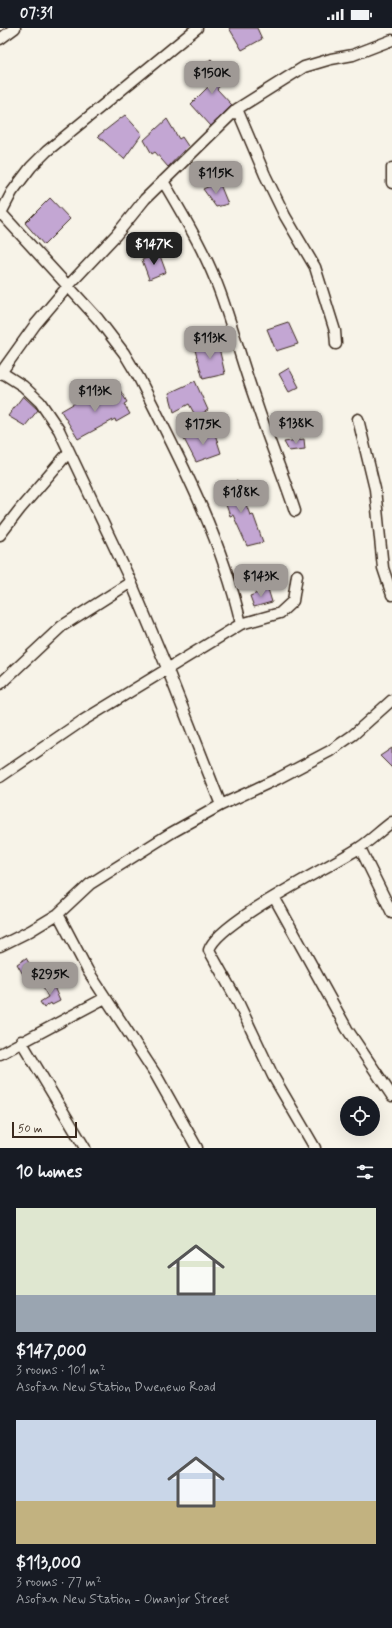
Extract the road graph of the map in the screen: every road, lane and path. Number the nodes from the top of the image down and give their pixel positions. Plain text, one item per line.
1 (15, 28) edge
2 (197, 28) edge
3 (0, 39) edge
4 (392, 40) edge
5 (237, 109) junction
6 (392, 168) edge
7 (163, 182) junction
8 (392, 183) edge
9 (1, 214) edge
10 (68, 286) junction
11 (336, 344) dead end
12 (1, 373) edge
13 (358, 419) dead end
14 (70, 452) junction
15 (295, 511) dead end
16 (0, 535) edge
17 (297, 575) dead end
18 (131, 582) junction
19 (392, 595) edge
20 (241, 624) junction
21 (167, 668) junction
22 (0, 684) edge
23 (392, 700) edge
24 (0, 777) edge
25 (221, 805) junction
26 (392, 822) edge
27 (360, 848) junction
28 (274, 898) junction
29 (392, 913) edge
30 (58, 914) junction
31 (0, 946) edge
32 (105, 998) junction
33 (21, 1041) junction
34 (0, 1054) edge
35 (392, 1096) edge
36 (85, 1148) edge
37 (198, 1148) edge
38 (315, 1148) edge

1 - 3 street
2 - 9 street
4 - 5 street
5 - 7 street
5 - 11 street
6 - 8 street
7 - 10 street
7 - 15 street
9 - 10 street
10 - 12 street
10 - 20 street
12 - 14 street
13 - 19 street
14 - 16 street
14 - 18 street
17 - 20 street
18 - 21 street
18 - 22 street
20 - 21 street
21 - 24 street
21 - 25 street
23 - 25 street
25 - 30 street
26 - 27 street
27 - 28 street
27 - 29 street
28 - 35 street
28 - 38 street
30 - 31 street
30 - 32 street
32 - 33 street
32 - 37 street
33 - 34 street
33 - 36 street

